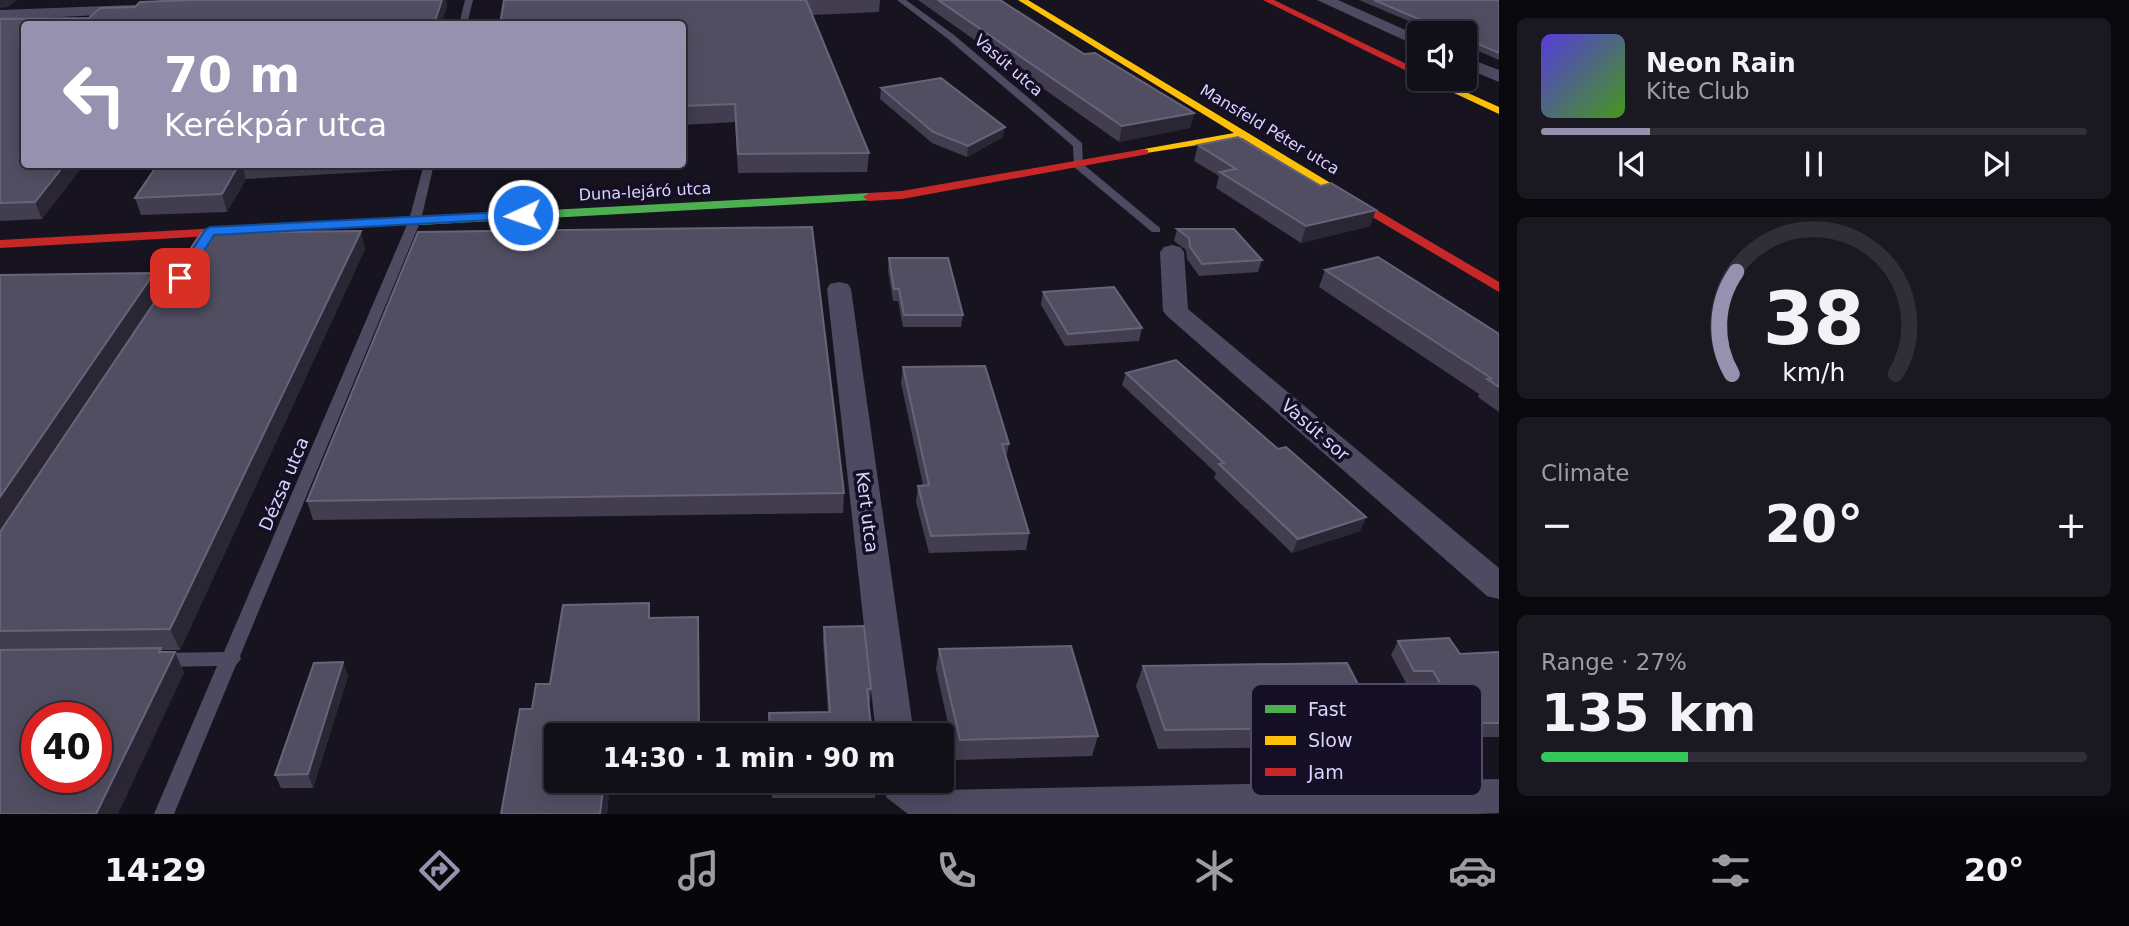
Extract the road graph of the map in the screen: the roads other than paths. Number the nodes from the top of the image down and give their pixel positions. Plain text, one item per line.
1 (42, 0) edge
2 (469, 0) edge
3 (901, 0) edge
4 (1022, 0) edge
5 (1267, 0) edge
6 (1292, 0) edge
7 (1325, 0) edge
8 (146, 10) edge
9 (24, 14) junction
10 (0, 15) edge
11 (464, 21) edge
12 (0, 32) edge
13 (1407, 37) edge
14 (1407, 55) edge
15 (1477, 67) edge
16 (1407, 68) edge
17 (1499, 77) edge
18 (1477, 87) edge
19 (1455, 91) edge
20 (1499, 97) edge
21 (1499, 111) edge
22 (1245, 134) junction
23 (1078, 165) junction
24 (428, 168) edge
25 (415, 220) junction
26 (1164, 241) joint
27 (0, 244) edge
28 (1499, 288) edge
29 (839, 289) dead end
30 (1499, 587) edge
31 (232, 659) junction
32 (136, 660) edge
33 (893, 723) edge
34 (913, 793) edge
35 (1499, 796) edge
36 (164, 814) edge

1 - 9 street
2 - 11 lane
3 - 23 lane, Vasút utca
4 - 22 street, Mansfeld Péter utca
5 - 16 street
6 - 14 street
7 - 13 street
8 - 9 street
9 - 10 street
9 - 12 street
15 - 17 street
18 - 20 street
19 - 21 street
22 - 23 street, Duna-lejáró utca
22 - 28 street, Mansfeld Péter utca
23 - 25 street, Duna-lejáró utca
23 - 26 lane, Vasút sor
24 - 25 lane, Dézsa utca
25 - 27 street, Duna-lejáró utca
25 - 31 lane, Dézsa utca
26 - 30 street, Vasút sor
29 - 33 street, Kert utca
31 - 32 lane
31 - 36 lane, Dézsa utca
34 - 35 street

